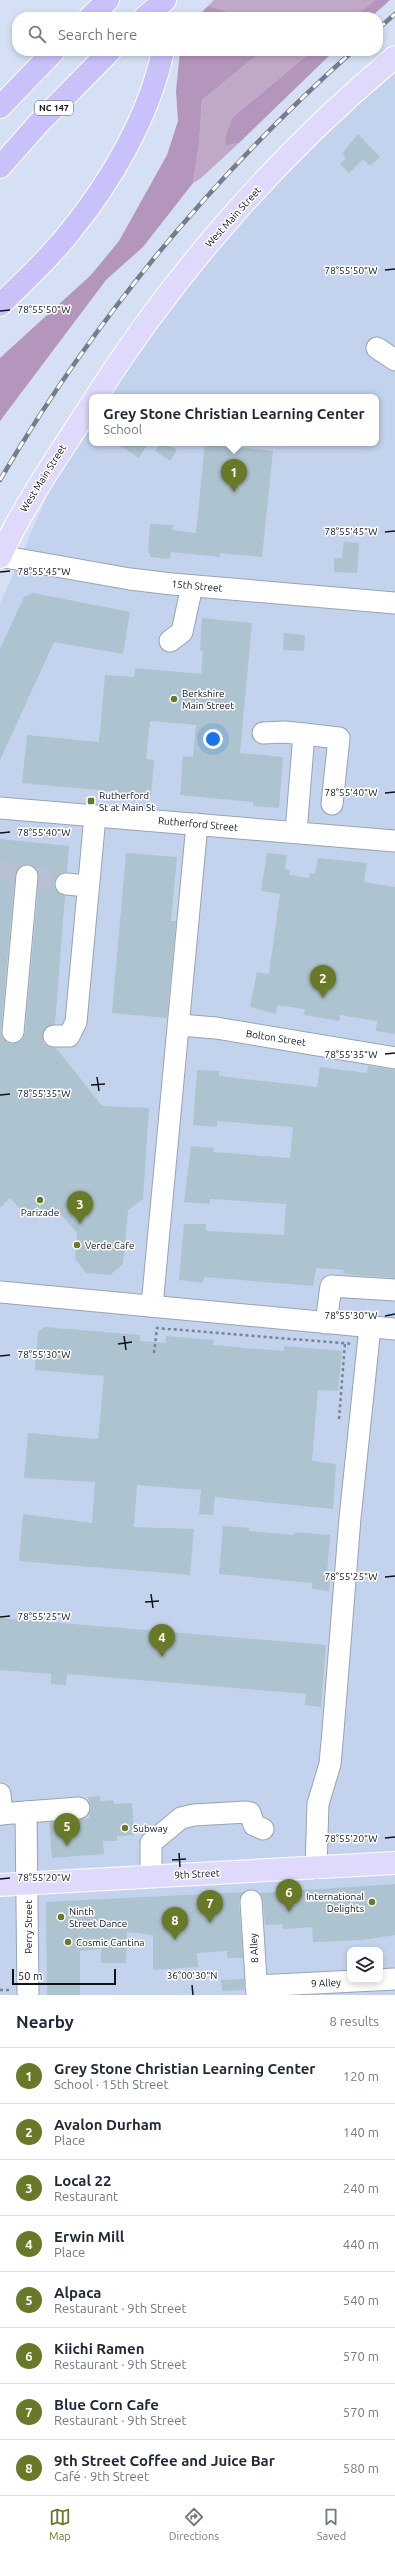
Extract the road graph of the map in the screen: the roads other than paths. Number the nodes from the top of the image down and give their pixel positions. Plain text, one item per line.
1 (108, 0) edge
2 (166, 0) edge
3 (173, 0) edge
4 (95, 12) edge
5 (151, 12) edge
6 (171, 12) edge
7 (49, 56) edge
8 (105, 56) edge
9 (395, 58) edge
10 (161, 60) edge
11 (0, 107) edge
12 (0, 167) edge
13 (0, 305) edge
14 (377, 348) dead end
15 (395, 360) edge
16 (98, 394) edge
17 (89, 407) edge
18 (0, 556) edge
19 (192, 586) junction
20 (395, 603) edge
21 (170, 641) dead end
22 (263, 733) dead end
23 (304, 734) junction
24 (302, 766) junction
25 (336, 770) junction
26 (332, 804) dead end
27 (0, 808) edge
28 (95, 816) junction
29 (198, 824) junction
30 (296, 832) junction
31 (395, 841) edge
32 (27, 876) dead end
33 (66, 884) tunnel mouth
34 (88, 886) junction
35 (180, 1025) junction
36 (14, 1032) dead end
37 (54, 1036) dead end
38 (395, 1058) edge
39 (395, 1290) edge
40 (0, 1292) edge
41 (152, 1306) junction
42 (326, 1322) junction
43 (395, 1329) edge
44 (370, 1332) junction
45 (1, 1808) edge
46 (79, 1808) dead end
47 (26, 1812) junction
48 (263, 1828) dead end
49 (395, 1863) edge
50 (316, 1868) junction
51 (151, 1876) junction
52 (28, 1884) junction
53 (0, 1885) edge
54 (251, 1902) dead end
55 (395, 1979) edge
56 (257, 1991) edge
57 (28, 1995) edge

1 - 4 highway
2 - 5 highway
3 - 6 highway
7 - 11 highway
8 - 12 highway, NC 147
9 - 16 main road, West Main Street
10 - 13 highway
14 - 15 street
17 - 18 main road, West Main Street
18 - 19 street, 15th Street
19 - 20 street, 15th Street
19 - 21 street
22 - 23 street
23 - 24 street
23 - 25 street
24 - 25 street
24 - 30 street
25 - 26 street
27 - 28 street, Rutherford Street
28 - 29 street, Rutherford Street
28 - 34 street
29 - 30 street, Rutherford Street
29 - 35 street
30 - 31 street, Rutherford Street
32 - 36 street
33 - 34 street
34 - 37 street
35 - 38 street, Bolton Street
35 - 41 street
39 - 42 street
40 - 41 street
41 - 42 street
42 - 44 street
43 - 44 street
44 - 50 street
45 - 47 street
46 - 47 street
47 - 52 street, Perry Street
48 - 51 street
49 - 50 main road, 9th Street
50 - 51 main road, 9th Street
51 - 52 main road, 9th Street
52 - 53 main road, 9th Street
52 - 57 street, Perry Street
54 - 56 street, 8 Alley
55 - 56 street, 9 Alley

